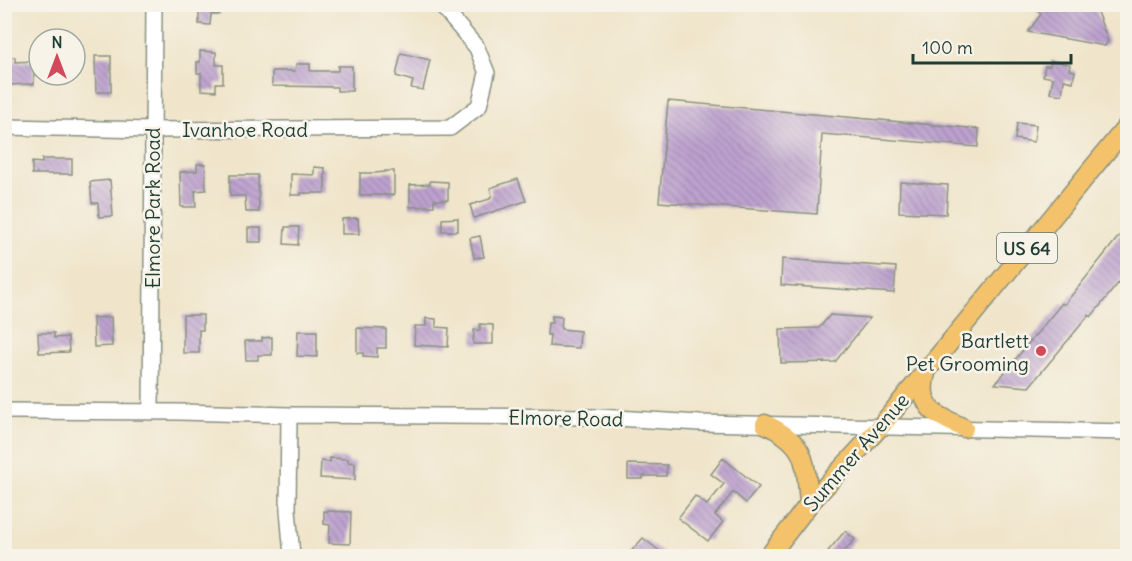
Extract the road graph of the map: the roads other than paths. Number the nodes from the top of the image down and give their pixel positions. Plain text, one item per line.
1 (154, 4) edge
2 (440, 4) edge
3 (1128, 125) edge
4 (4, 127) edge
5 (153, 130) junction
6 (927, 370) junction
7 (4, 411) edge
8 (151, 412) junction
9 (289, 415) junction
10 (765, 424) junction
11 (881, 426) junction
12 (964, 428) junction
13 (1128, 432) edge
14 (809, 504) junction
15 (292, 556) edge
16 (769, 556) edge

1 - 5 street, Elmore Park Road
2 - 5 street, Ivanhoe Road
3 - 6 main road, Summer Avenue / US 64
4 - 5 street, Ivanhoe Road
5 - 8 street, Elmore Park Road
6 - 11 main road, Summer Avenue / US 64
6 - 12 main road
7 - 8 street, Elmore Road
8 - 9 street, Elmore Road
9 - 10 street, Elmore Road
9 - 15 street
10 - 11 street, Elmore Road
10 - 14 main road
11 - 12 street, Elmore Road
11 - 14 main road, Summer Avenue / US 64
12 - 13 street, Elmore Road
14 - 16 main road, Summer Avenue / US 64

